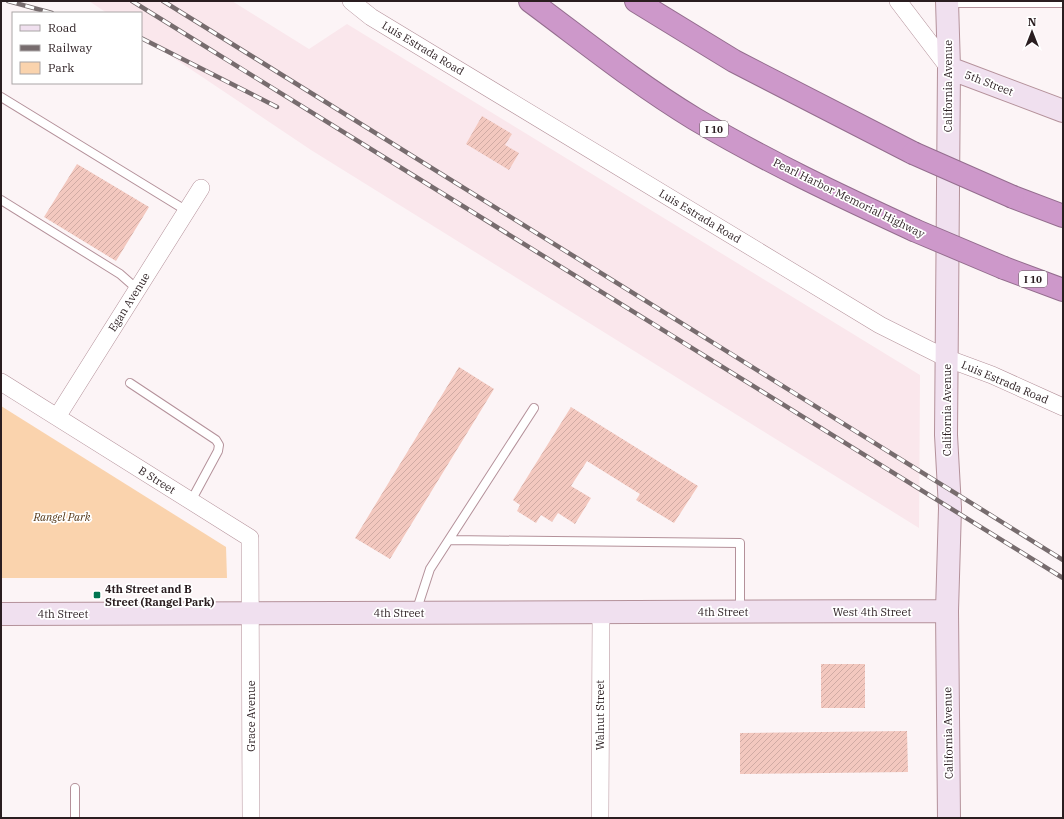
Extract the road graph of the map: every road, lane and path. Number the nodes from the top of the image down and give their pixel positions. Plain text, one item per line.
1 (351, 1) edge
2 (530, 1) edge
3 (636, 1) edge
4 (898, 1) edge
5 (947, 2) edge
6 (1063, 3) edge
7 (949, 68) junction
8 (1, 97) edge
9 (1063, 111) edge
10 (202, 188) dead end
11 (1, 200) edge
12 (187, 211) junction
13 (1057, 213) edge
14 (137, 289) junction
15 (1063, 290) edge
16 (946, 358) junction
17 (1, 382) edge
18 (130, 382) dead end
19 (1063, 407) edge
20 (534, 408) dead end
21 (57, 418) junction
22 (191, 501) junction
23 (449, 540) junction
24 (947, 611) junction
25 (601, 612) junction
26 (740, 612) junction
27 (796, 612) joint
28 (251, 613) junction
29 (416, 613) junction
30 (1, 614) edge
31 (75, 788) dead end
32 (75, 818) edge
33 (251, 818) edge
34 (600, 818) edge
35 (949, 818) edge

1 - 16 street, Luis Estrada Road
2 - 15 highway, Pearl Harbor Memorial Highway / I 10, bridge
3 - 13 highway, bridge
4 - 7 street
5 - 6 lane
5 - 7 street, California Avenue
7 - 9 street, 5th Street
7 - 16 street, California Avenue
8 - 12 lane
10 - 12 street, Egan Avenue
11 - 14 lane
12 - 14 street, Egan Avenue
14 - 21 street, Egan Avenue
16 - 19 street, Luis Estrada Road
16 - 24 street, California Avenue
17 - 21 street, B Street
18 - 22 lane
20 - 23 lane
21 - 22 street, B Street
22 - 28 street, B Street
23 - 26 lane
23 - 29 lane
24 - 27 street, West 4th Street
24 - 35 street, California Avenue
25 - 26 street, 4th Street
25 - 29 street, 4th Street
25 - 34 street, Walnut Street
26 - 27 street, 4th Street
28 - 29 street, 4th Street
28 - 30 street, 4th Street
28 - 33 street, Grace Avenue
31 - 32 lane

